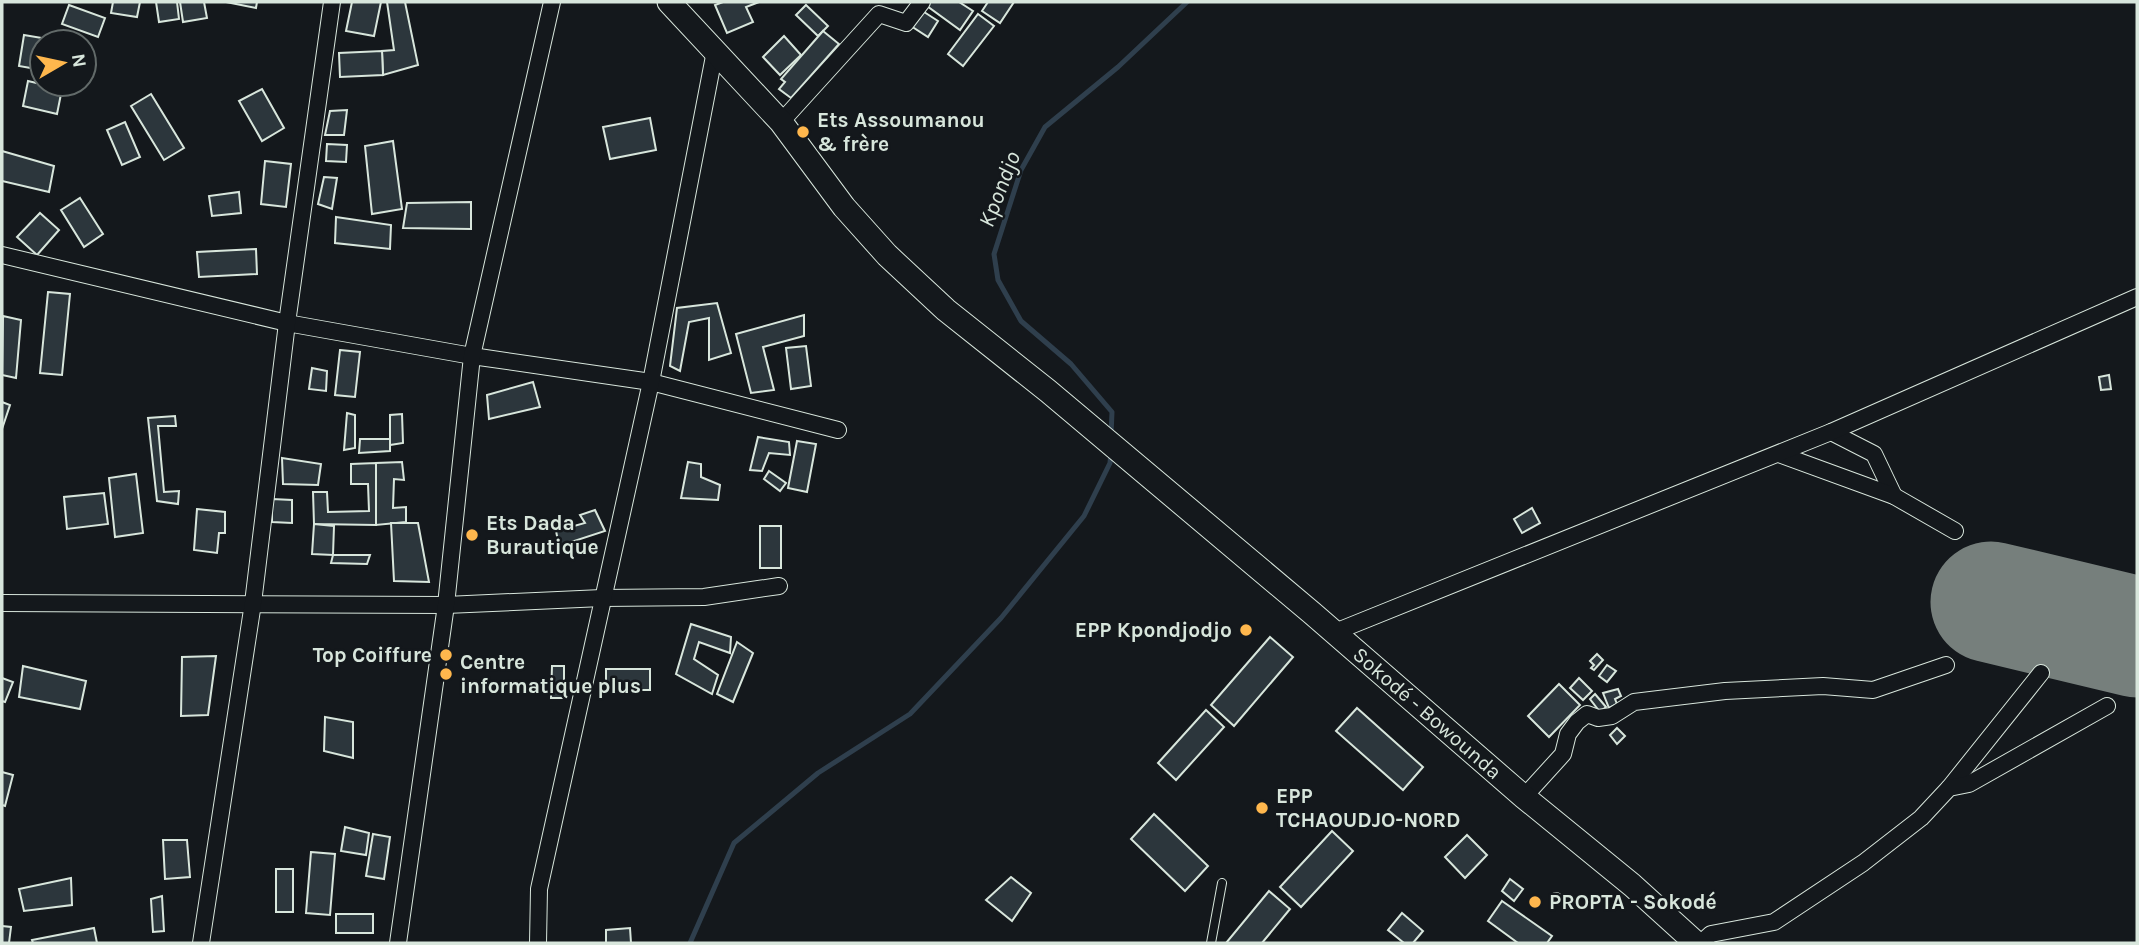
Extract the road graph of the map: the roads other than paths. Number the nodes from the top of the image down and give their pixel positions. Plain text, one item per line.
1 (331, 2) edge
2 (552, 2) edge
3 (669, 2) edge
4 (922, 2) edge
5 (715, 51) junction
6 (781, 122) junction
7 (2, 255) edge
8 (2137, 297) edge
9 (287, 323) junction
10 (472, 356) junction
11 (651, 382) junction
12 (838, 430) dead end
13 (1831, 432) junction
14 (1779, 454) junction
15 (1894, 496) junction
16 (1955, 531) dead end
17 (779, 586) dead end
18 (602, 598) junction
19 (2, 603) edge
20 (253, 603) junction
21 (446, 605) junction
22 (1335, 632) junction
23 (1946, 665) dead end
24 (2041, 673) dead end
25 (2107, 706) dead end
26 (1949, 788) junction
27 (1524, 797) junction
28 (1222, 883) dead end
29 (201, 943) edge
30 (398, 943) edge
31 (538, 943) edge
32 (1211, 943) edge
33 (1699, 943) edge

1 - 9 street
2 - 10 street
3 - 5 main road, Sokodé - Bowounda
4 - 6 street
5 - 6 main road, Sokodé - Bowounda
5 - 11 street
6 - 22 main road, Sokodé - Bowounda
7 - 9 street
8 - 13 street
9 - 10 street
9 - 20 street
10 - 11 street
10 - 21 street
11 - 12 street
11 - 18 street
13 - 14 street
13 - 15 street
14 - 15 street
14 - 22 street
15 - 16 street
17 - 18 street
18 - 21 street
18 - 31 street
19 - 20 street
20 - 21 street
20 - 29 street
21 - 30 street
22 - 27 main road, Sokodé - Bowounda
23 - 27 street
24 - 26 street
25 - 26 street
26 - 33 street
27 - 33 main road, Sokodé - Bowounda
28 - 32 lane

